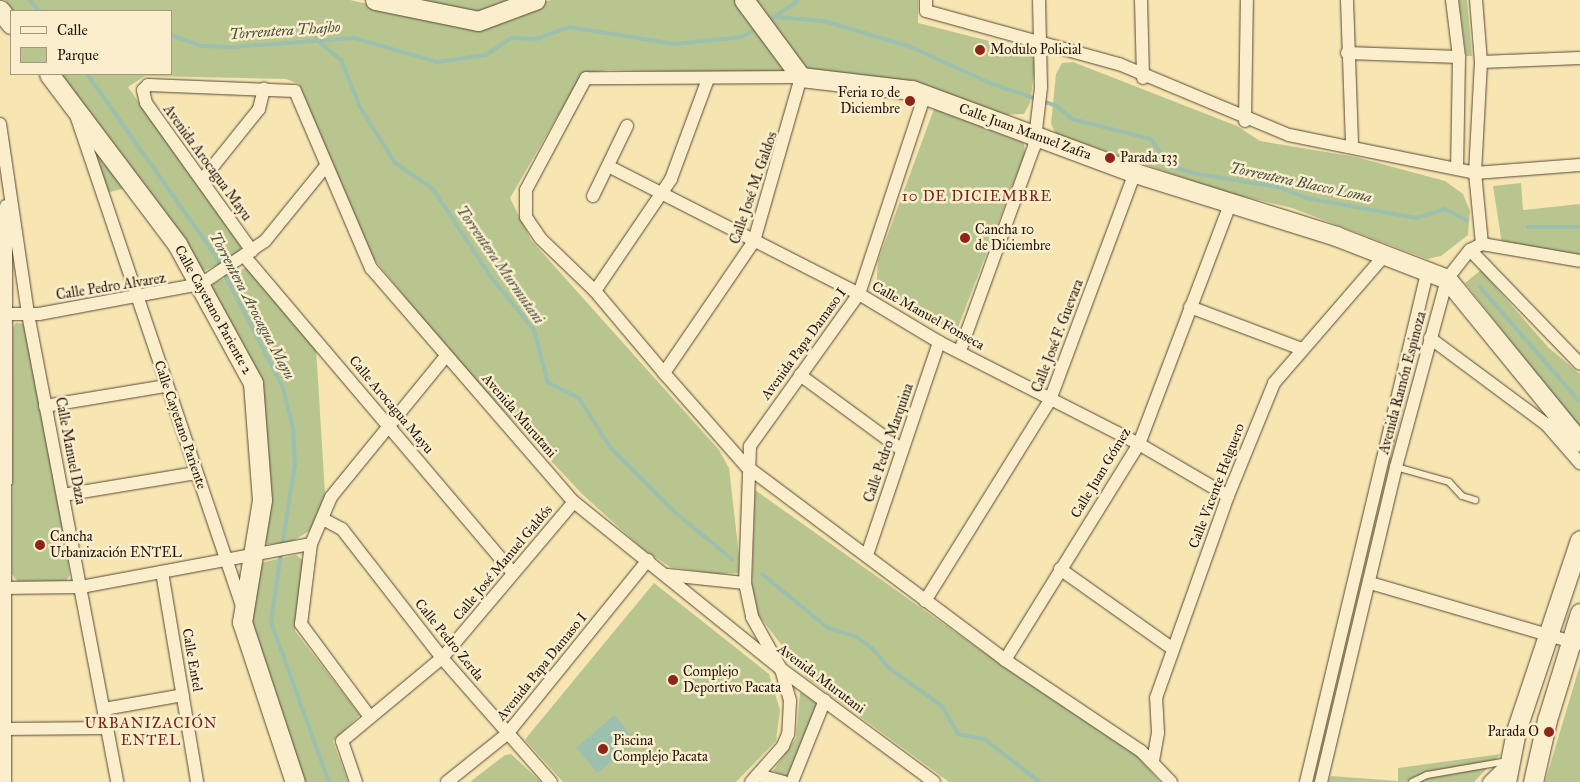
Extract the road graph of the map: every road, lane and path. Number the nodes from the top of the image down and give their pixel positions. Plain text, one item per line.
1 (375, 0) edge
2 (535, 0) edge
3 (1039, 0) edge
4 (1141, 0) edge
5 (1247, 0) edge
6 (1346, 0) edge
7 (1452, 0) edge
8 (1476, 0) edge
9 (748, 5) edge
10 (926, 5) edge
11 (0, 10) edge
12 (10, 23) edge
13 (1040, 40) junction
14 (1347, 53) junction
15 (1459, 57) junction
16 (1580, 58) edge
17 (1481, 62) junction
18 (50, 75) edge
19 (801, 77) junction
20 (1143, 78) junction
21 (708, 79) junction
22 (264, 89) junction
23 (143, 90) joint
24 (925, 95) junction
25 (74, 106) junction
26 (1245, 121) junction
27 (0, 124) edge
28 (627, 126) dead end
29 (1036, 135) junction
30 (1352, 146) junction
31 (6, 151) junction
32 (1580, 165) edge
33 (326, 166) junction
34 (610, 167) junction
35 (1456, 168) junction
36 (1135, 173) junction
37 (1476, 173) junction
38 (202, 180) junction
39 (663, 193) junction
40 (593, 196) dead end
41 (1230, 204) junction
42 (754, 241) junction
43 (1482, 244) junction
44 (1470, 250) junction
45 (249, 254) junction
46 (1383, 257) junction
47 (1580, 261) edge
48 (1427, 272) junction
49 (1447, 279) junction
50 (201, 284) junction
51 (595, 291) junction
52 (859, 294) junction
53 (136, 299) junction
54 (1190, 306) junction
55 (4, 314) edge
56 (28, 314) junction
57 (1430, 338) junction
58 (938, 342) junction
59 (1302, 349) junction
60 (960, 350) junction
61 (446, 356) junction
62 (1580, 364) edge
63 (664, 373) junction
64 (800, 375) junction
65 (166, 386) junction
66 (1050, 400) junction
67 (45, 406) junction
68 (389, 426) junction
69 (1580, 442) edge
70 (1139, 444) junction
71 (902, 450) junction
72 (1580, 463) edge
73 (746, 466) junction
74 (1396, 467) junction
75 (196, 473) junction
76 (63, 495) junction
77 (1228, 496) junction
78 (3, 498) edge
79 (1475, 500) dead end
80 (574, 502) junction
81 (323, 519) junction
82 (1580, 540) edge
83 (311, 544) junction
84 (867, 555) junction
85 (251, 556) junction
86 (227, 559) junction
87 (648, 560) junction
88 (1060, 569) junction
89 (162, 572) junction
90 (513, 573) junction
91 (666, 575) junction
92 (745, 583) junction
93 (1370, 583) junction
94 (81, 587) junction
95 (3, 588) edge
96 (924, 601) junction
97 (242, 606) junction
98 (1580, 613) edge
99 (1547, 632) junction
100 (1575, 643) edge
101 (1173, 648) junction
102 (442, 658) junction
103 (1005, 660) junction
104 (781, 669) junction
105 (183, 696) junction
106 (825, 700) junction
107 (104, 709) junction
108 (370, 717) junction
109 (107, 728) junction
110 (5, 729) junction
111 (1516, 731) junction
112 (507, 734) junction
113 (1542, 739) junction
114 (1512, 760) junction
115 (1153, 761) junction
116 (754, 779) edge
117 (5, 782) edge
118 (117, 782) edge
119 (197, 782) edge
120 (295, 782) edge
121 (356, 782) edge
122 (447, 782) edge
123 (551, 782) edge
124 (784, 782) edge
125 (792, 782) edge
126 (934, 782) edge
127 (1171, 782) edge
128 (1306, 782) edge
129 (1321, 782) edge
130 (1412, 782) edge
131 (1489, 782) edge
132 (1506, 782) edge
133 (1533, 782) edge

1 - 2 street
3 - 13 street
4 - 20 street
5 - 26 street
6 - 14 street
7 - 15 street
8 - 17 street
9 - 19 street
10 - 13 street
11 - 12 street
13 - 20 street
13 - 29 street
14 - 15 street
14 - 30 street
15 - 35 street
16 - 17 street
17 - 37 street
18 - 25 street, Calle Cayetano Pariente
19 - 21 street, Calle Juan Manuel Zafra
19 - 24 street, Calle Juan Manuel Zafra
19 - 42 street, Calle José M. Galdos
20 - 26 street
21 - 39 street
21 - 51 street, Calle Juan Manuel Zafra
22 - 23 street, Avenida Murutani
22 - 33 street, Avenida Murutani
22 - 38 street
23 - 38 street, Avenida Arocagua Mayu
24 - 29 street, Calle Juan Manuel Zafra
24 - 52 street, Avenida Papa Damaso I
25 - 50 street, Calle Cayetano Pariente 2
25 - 53 street, Calle Cayetano Pariente
26 - 30 street
27 - 31 street, Calle Manuel Daza
28 - 34 street
29 - 36 street, Calle Juan Manuel Zafra
29 - 60 street
30 - 35 street
31 - 55 street
31 - 56 street, Calle Manuel Daza
32 - 37 street
33 - 45 street, Calle Pedro Alvarez
33 - 61 street, Avenida Murutani
34 - 39 street, Calle Manuel Fonseca
34 - 40 street
35 - 37 street
36 - 41 street, Calle Juan Manuel Zafra
36 - 66 street, Calle José F. Guevara
37 - 43 street
38 - 45 street, Avenida Arocagua Mayu
39 - 42 street, Calle Manuel Fonseca
39 - 51 street
41 - 46 street, Calle Juan Manuel Zafra
41 - 54 street, Calle Juan Gómez
42 - 52 street, Calle Manuel Fonseca
42 - 63 street, Calle José M. Galdos
43 - 44 street, Avenida Ramón Espinoza
43 - 47 street
44 - 49 street, Avenida Ramón Espinoza
44 - 62 street
45 - 50 street, Calle Pedro Alvarez
45 - 68 street, Calle Arocagua Mayu
46 - 48 street, Calle Juan Manuel Zafra
46 - 59 street, Calle Vicente Helguero
48 - 49 street, Calle Juan Manuel Zafra
48 - 128 street, Avenida Ramón Espinoza
49 - 57 street, Avenida Ramón Espinoza
49 - 69 street
50 - 53 street, Calle Pedro Alvarez
50 - 85 street, Calle Cayetano Pariente 2
51 - 63 street
52 - 58 street, Calle Manuel Fonseca
52 - 64 street, Avenida Papa Damaso I
53 - 56 street, Calle Pedro Alvarez
53 - 65 street, Calle Cayetano Pariente
54 - 59 street
54 - 70 street, Calle Juan Gómez
55 - 56 street, Calle Pedro Alvarez
55 - 78 street
56 - 67 street, Calle Manuel Daza
57 - 72 street
57 - 74 street, Avenida Ramón Espinoza
58 - 60 street, Calle Manuel Fonseca
58 - 71 street, Calle Pedro Marquina
59 - 77 street, Calle Vicente Helguero
60 - 66 street, Calle Manuel Fonseca
61 - 68 street
61 - 80 street, Avenida Murutani
63 - 73 street
64 - 71 street
64 - 73 street, Avenida Papa Damaso I
65 - 67 street
65 - 75 street, Calle Cayetano Pariente
66 - 70 street, Calle Manuel Fonseca
66 - 96 street, Calle José F. Guevara
67 - 76 street, Calle Manuel Daza
68 - 81 street
68 - 90 street, Calle Arocagua Mayu
70 - 77 street, Calle Manuel Fonseca
70 - 88 street, Calle Juan Gómez
71 - 84 street, Calle Pedro Marquina
73 - 84 street
73 - 92 street, Avenida Papa Damaso I
74 - 79 lane
74 - 93 street, Avenida Ramón Espinoza
75 - 76 street
75 - 86 street, Calle Cayetano Pariente
76 - 94 street, Calle Manuel Daza
77 - 101 street, Calle Vicente Helguero
78 - 95 street
80 - 87 street, Avenida Murutani
80 - 90 street, Calle José Manuel Galdós
81 - 83 street
81 - 102 street, Calle Pedro Zerda
82 - 99 street
83 - 85 street
83 - 108 street
84 - 96 street
85 - 86 street
85 - 97 street, Calle Cayetano Pariente 2
86 - 89 street
86 - 97 street, Calle Cayetano Pariente
87 - 91 street, Avenida Murutani
87 - 112 street, Avenida Papa Damaso I
88 - 101 street
88 - 103 street, Calle Juan Gómez
89 - 94 street
89 - 105 street, Calle Entel
90 - 102 street, Calle José Manuel Galdós
91 - 92 street
91 - 104 street, Avenida Murutani
92 - 104 street, Avenida Papa Damaso I
93 - 99 street
93 - 129 street, Avenida Ramón Espinoza
94 - 95 street
94 - 107 street, Calle Manuel Daza
95 - 110 street
96 - 103 street
97 - 120 street, Calle Cayetano Pariente
98 - 100 street
99 - 100 street
99 - 111 street
100 - 113 street
101 - 115 street, Calle Vicente Helguero
102 - 108 street, Calle José Manuel Galdós
102 - 112 street, Calle Pedro Zerda
103 - 115 street
104 - 106 street, Avenida Murutani
104 - 116 street
105 - 107 street
105 - 119 street, Calle Entel
106 - 125 street
106 - 126 street, Avenida Murutani
107 - 109 street, Calle Manuel Daza
108 - 121 street, Calle José Manuel Galdós
109 - 110 street
109 - 118 street, Calle Manuel Daza
110 - 117 street
111 - 113 street
111 - 114 street
112 - 122 street, Avenida Papa Damaso I
112 - 123 street, Calle Pedro Zerda
113 - 133 street
114 - 130 lane
114 - 131 street
114 - 132 street
115 - 127 street
116 - 124 street

